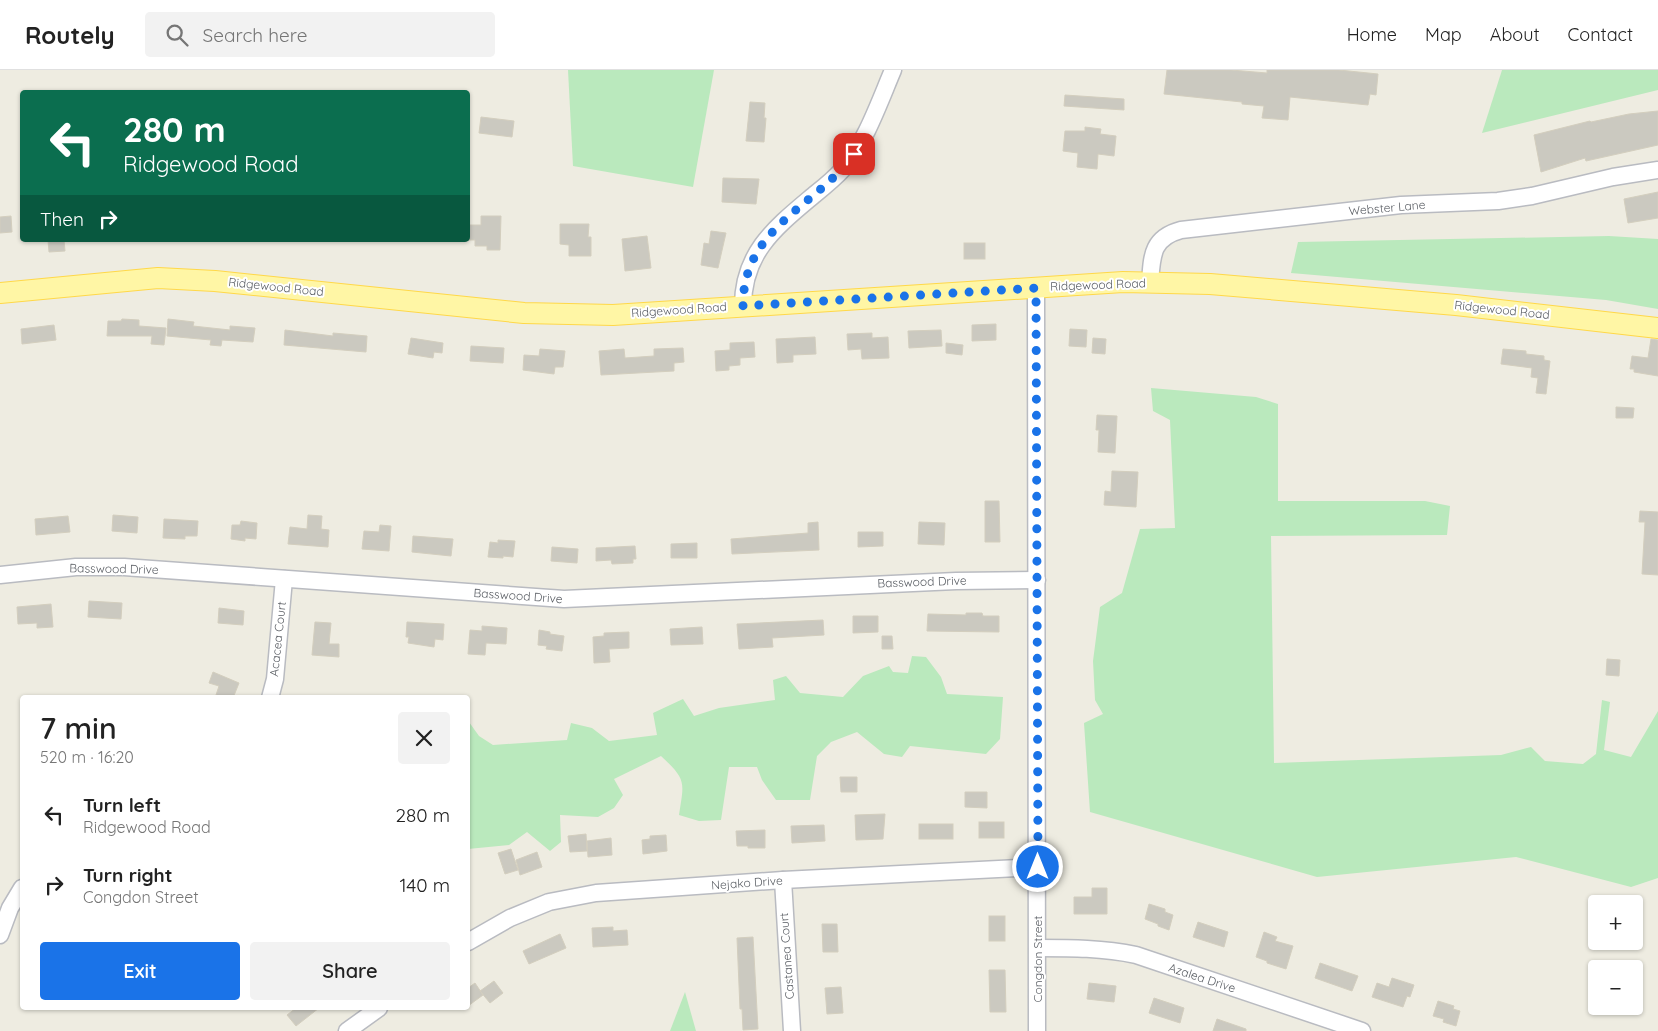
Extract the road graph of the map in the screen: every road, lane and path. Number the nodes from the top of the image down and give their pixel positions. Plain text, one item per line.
1 (893, 70) edge
2 (1658, 170) edge
3 (1150, 283) junction
4 (1036, 288) junction
5 (0, 293) edge
6 (743, 306) junction
7 (1658, 328) edge
8 (0, 575) edge
9 (284, 579) junction
10 (1036, 580) junction
11 (271, 695) edge
12 (1038, 867) junction
13 (783, 880) junction
14 (20, 891) edge
15 (0, 935) edge
16 (470, 941) edge
17 (1038, 948) junction
18 (376, 1010) edge
19 (347, 1031) edge
20 (792, 1031) edge
21 (1037, 1031) edge
22 (1362, 1031) edge

1 - 6 street
2 - 3 street, Webster Lane
3 - 4 main road, Ridgewood Road
3 - 7 main road, Ridgewood Road
4 - 6 main road, Ridgewood Road
4 - 10 street, Congdon Street
5 - 6 main road, Ridgewood Road
8 - 9 street, Basswood Drive
9 - 10 street, Basswood Drive
9 - 11 street, Acacea Court
10 - 12 street, Congdon Street
12 - 13 street, Nejako Drive
12 - 17 street, Congdon Street
13 - 16 street, Nejako Drive
13 - 20 street, Castanea Court
14 - 15 street
17 - 21 street, Congdon Street
17 - 22 street, Azalea Drive
18 - 19 street

